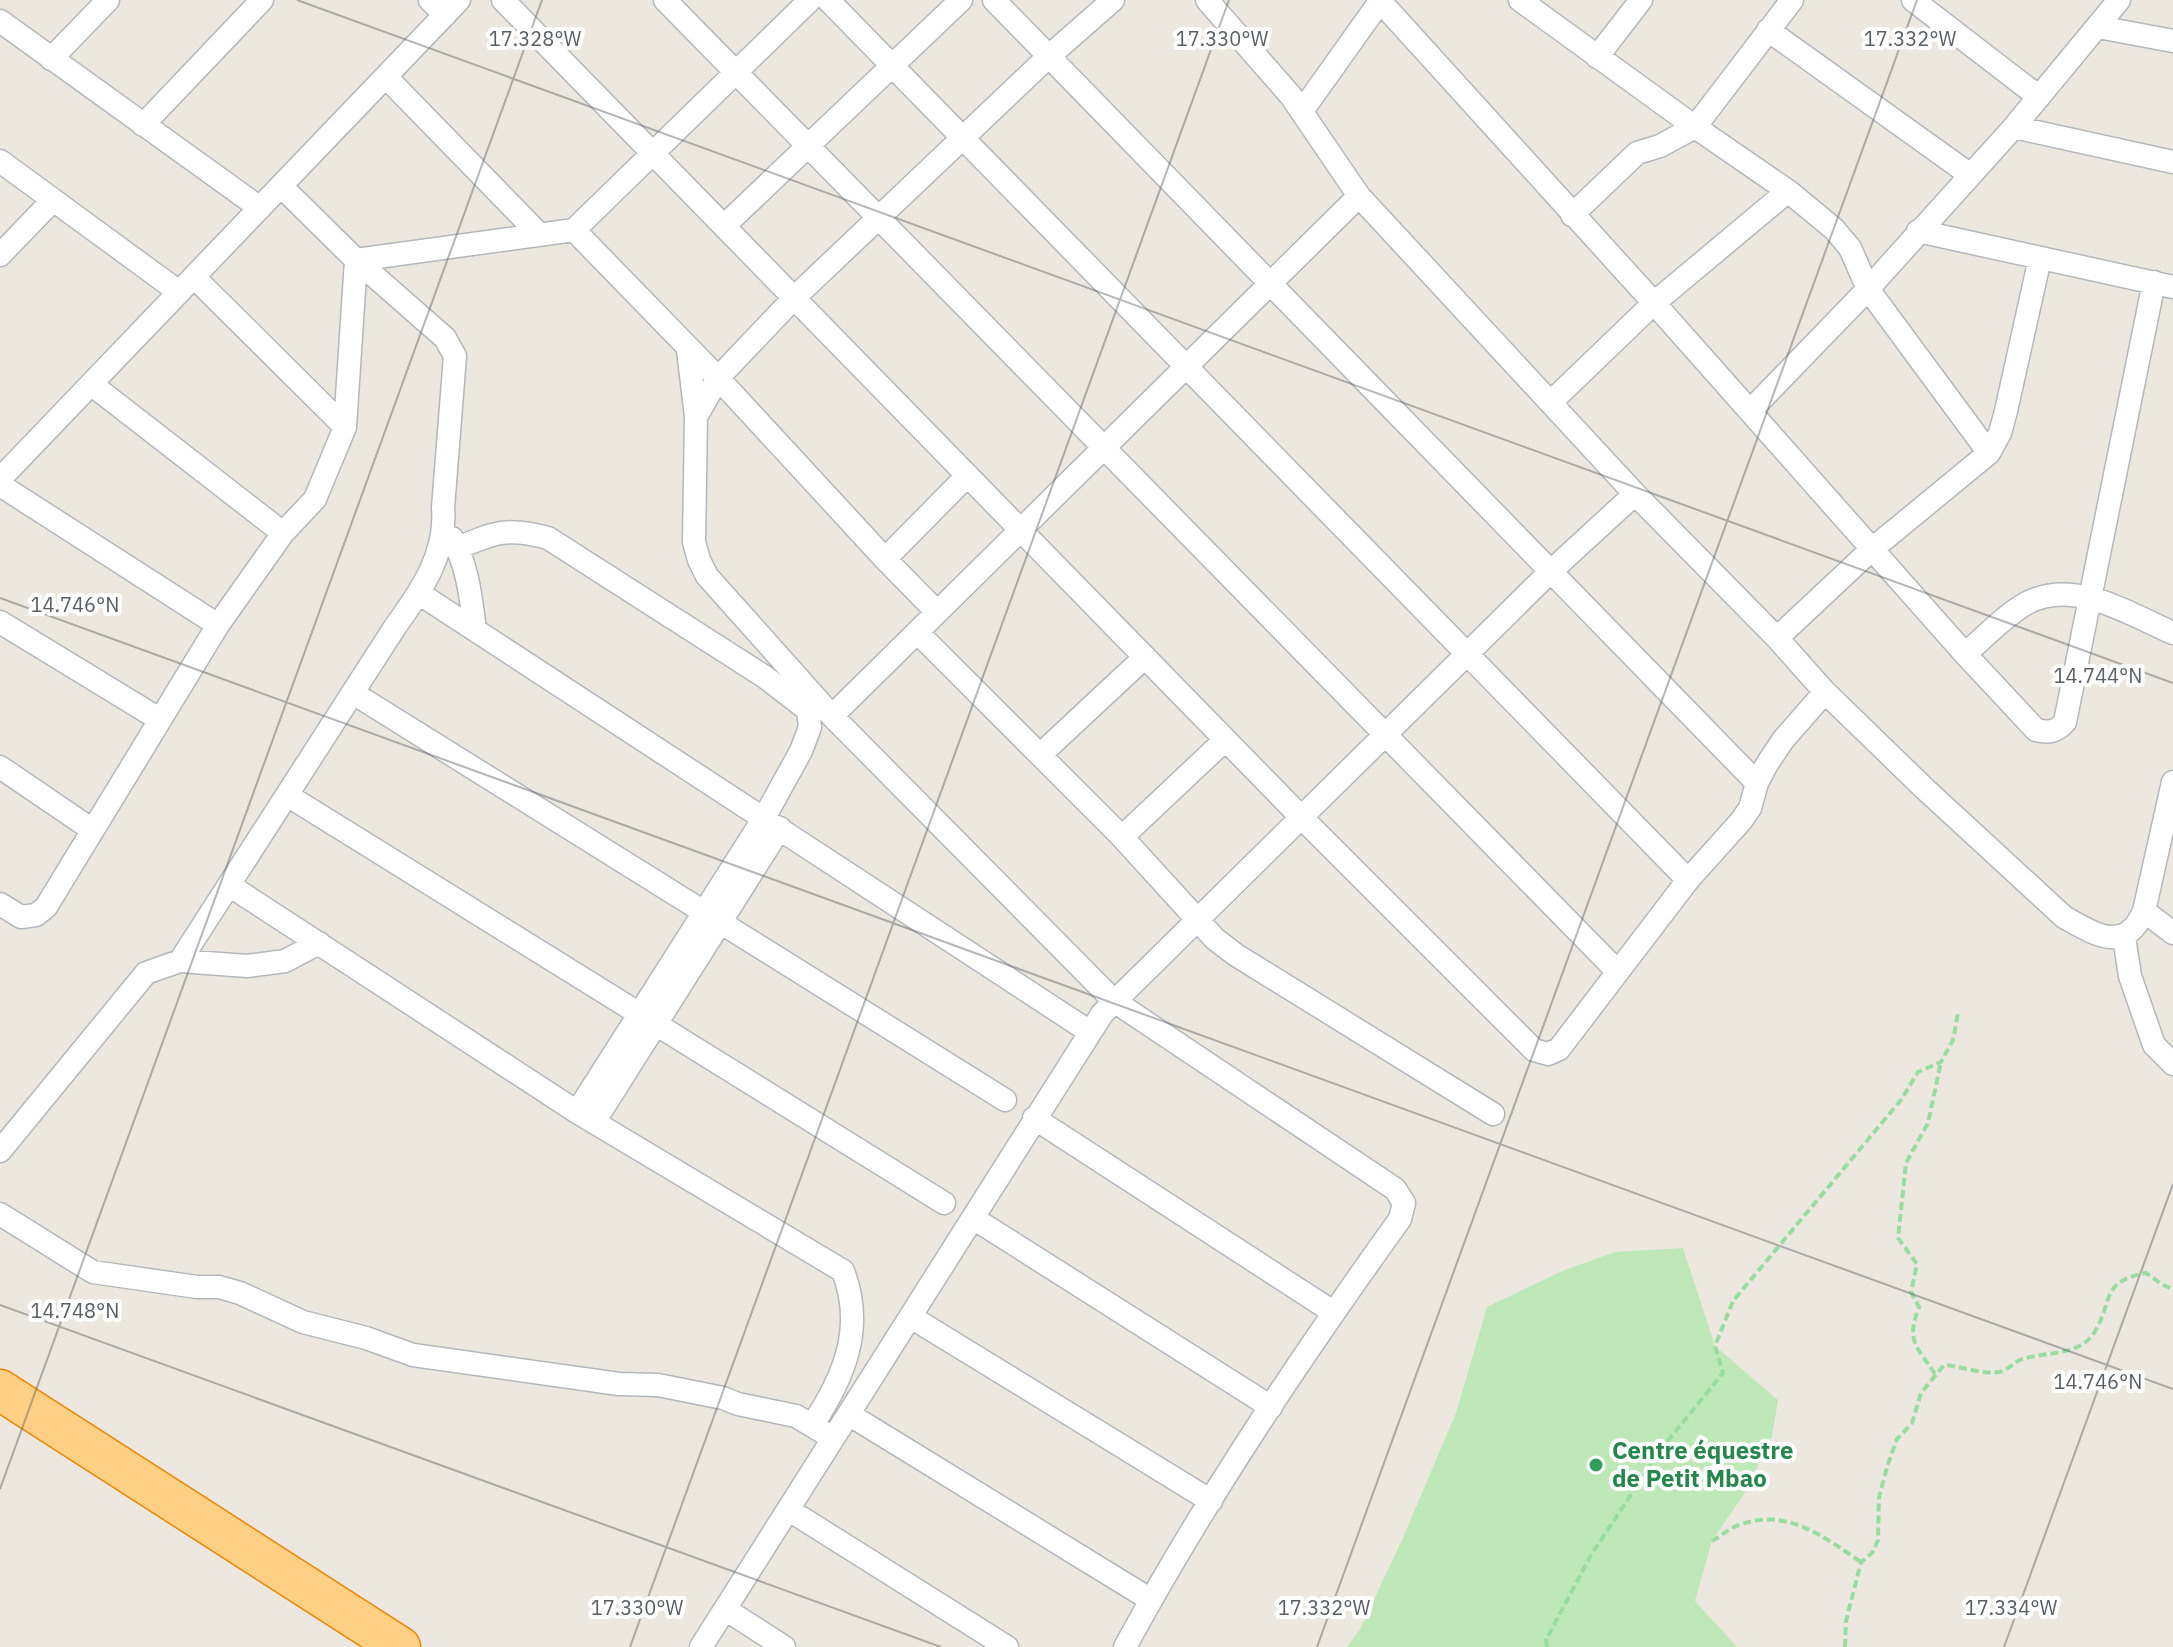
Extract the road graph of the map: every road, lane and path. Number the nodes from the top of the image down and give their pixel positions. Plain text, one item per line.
1 (108, 0) edge
2 (262, 0) edge
3 (503, 0) edge
4 (665, 0) edge
5 (810, 0) edge
6 (828, 0) edge
7 (961, 0) edge
8 (994, 0) edge
9 (1113, 0) edge
10 (1207, 0) edge
11 (1239, 0) edge
12 (1380, 0) edge
13 (1520, 0) edge
14 (1641, 0) edge
15 (1792, 0) edge
16 (1913, 0) edge
17 (2118, 0) edge
18 (445, 5) edge
19 (1225, 20) junction
20 (0, 21) edge
21 (2098, 27) junction
22 (1768, 30) junction
23 (2173, 41) edge
24 (1048, 57) junction
25 (1597, 57) junction
26 (51, 59) junction
27 (892, 66) junction
28 (736, 73) junction
29 (386, 77) junction
30 (2039, 97) junction
31 (1302, 111) junction
32 (143, 125) junction
33 (1695, 127) junction
34 (2014, 127) junction
35 (963, 138) junction
36 (808, 146) junction
37 (653, 154) junction
38 (0, 161) edge
39 (2173, 162) edge
40 (1969, 174) junction
41 (281, 186) junction
42 (1788, 191) junction
43 (1359, 196) junction
44 (53, 200) junction
45 (260, 208) junction
46 (1572, 215) junction
47 (880, 219) junction
48 (724, 226) junction
49 (574, 230) junction
50 (1918, 231) junction
51 (539, 234) junction
52 (0, 255) edge
53 (2040, 258) junction
54 (356, 260) junction
55 (1269, 284) junction
56 (2164, 284) edge
57 (186, 285) junction
58 (1868, 289) junction
59 (794, 298) junction
60 (1654, 303) junction
61 (688, 350) junction
62 (1186, 366) junction
63 (718, 378) junction
64 (91, 384) junction
65 (1551, 402) junction
66 (1750, 411) junction
67 (696, 417) junction
68 (345, 427) junction
69 (1104, 448) junction
70 (1989, 453) junction
71 (967, 476) junction
72 (0, 479) edge
73 (0, 485) edge
74 (1635, 494) junction
75 (445, 527) junction
76 (1021, 530) junction
77 (283, 533) junction
78 (458, 548) junction
79 (1871, 550) junction
80 (885, 559) junction
81 (1550, 572) junction
82 (420, 594) junction
83 (2092, 598) junction
84 (937, 612) junction
85 (0, 622) edge
86 (218, 625) junction
87 (475, 630) junction
88 (917, 632) junction
89 (2173, 633) edge
90 (1777, 638) junction
91 (1467, 654) junction
92 (1965, 654) junction
93 (1145, 657) junction
94 (1825, 692) junction
95 (353, 693) junction
96 (832, 716) junction
97 (159, 719) junction
98 (1385, 734) junction
99 (1225, 740) junction
100 (1041, 754) junction
101 (0, 767) edge
102 (2173, 782) edge
103 (1757, 783) junction
104 (287, 795) junction
105 (1302, 818) junction
106 (772, 823) junction
107 (91, 829) junction
108 (1122, 837) junction
109 (1688, 880) junction
110 (229, 885) junction
111 (0, 904) edge
112 (2144, 911) junction
113 (712, 917) junction
114 (1198, 920) junction
115 (2173, 933) edge
116 (2124, 937) junction
117 (319, 943) junction
118 (180, 961) junction
119 (1617, 971) junction
120 (1114, 1001) junction
121 (1958, 1013) dead end
122 (647, 1019) junction
123 (1090, 1032) junction
124 (1941, 1062) junction
125 (2173, 1064) edge
126 (1005, 1100) dead end
127 (1493, 1114) dead end
128 (586, 1117) junction
129 (1034, 1118) junction
130 (0, 1151) edge
131 (944, 1203) dead end
132 (0, 1214) edge
133 (973, 1218) junction
134 (2173, 1289) edge
135 (1333, 1312) junction
136 (911, 1317) junction
137 (1935, 1374) junction
138 (0, 1390) edge
139 (1271, 1407) junction
140 (850, 1415) junction
141 (0, 1419) edge
142 (813, 1424) junction
143 (833, 1439) junction
144 (1211, 1501) junction
145 (789, 1510) junction
146 (1712, 1541) dead end
147 (1861, 1562) junction
148 (1151, 1600) junction
149 (725, 1609) junction
150 (354, 1647) edge
151 (400, 1647) edge
152 (701, 1647) edge
153 (784, 1647) edge
154 (1007, 1647) edge
155 (1125, 1647) edge
156 (1547, 1647) edge
157 (1845, 1647) edge

1 - 26 street
2 - 32 street
3 - 37 street
4 - 28 street
5 - 28 street
6 - 27 street
7 - 27 street
8 - 24 street
9 - 24 street
10 - 19 street
11 - 19 street
12 - 31 street
12 - 46 street
13 - 25 street
14 - 25 street
15 - 22 street
16 - 30 street
17 - 21 street
18 - 29 street
19 - 31 street
20 - 26 street
21 - 23 street
21 - 30 street
22 - 33 street
22 - 40 street
24 - 35 street
24 - 55 street
25 - 33 street
26 - 32 street
27 - 35 street
27 - 36 street
28 - 36 street
28 - 37 street
29 - 41 street
29 - 51 street
30 - 34 street
31 - 43 street
32 - 45 street
33 - 42 street
33 - 46 street
34 - 39 street
34 - 40 street
35 - 47 street
35 - 62 street
36 - 47 street
36 - 48 street
37 - 48 street
37 - 49 street
38 - 44 street
40 - 50 street
41 - 45 street
41 - 54 street
42 - 58 street
42 - 60 street
43 - 55 street
43 - 65 street
44 - 52 street
44 - 57 street
45 - 57 street
46 - 60 street
47 - 59 street
47 - 69 street
48 - 59 street
49 - 51 street
49 - 61 street
50 - 53 street
50 - 58 street
51 - 54 street
53 - 56 street
53 - 70 street
54 - 68 street
54 - 75 street
55 - 62 street
55 - 81 street
56 - 83 street
57 - 64 street
57 - 68 street
58 - 66 street
58 - 70 street
59 - 63 street
59 - 71 street
60 - 65 street
60 - 66 street
61 - 63 street
61 - 67 street
62 - 69 street
62 - 91 street
63 - 67 street
63 - 80 street
64 - 72 street
64 - 77 street
65 - 74 street
66 - 79 street
67 - 96 street
68 - 77 street
69 - 76 street
69 - 98 street
70 - 79 street
71 - 76 street
71 - 80 street
73 - 86 street
74 - 81 street
74 - 90 street
75 - 78 street
75 - 82 street
76 - 84 street
76 - 93 street
77 - 86 street
78 - 87 street
78 - 106 street
79 - 90 street
79 - 92 street
80 - 84 street
81 - 91 street
81 - 103 street
82 - 87 street
82 - 95 street
83 - 89 street
83 - 92 street
83 - 92 street
84 - 88 street
85 - 97 street
86 - 97 street
87 - 106 street
88 - 96 street
88 - 100 street
90 - 94 street
91 - 98 street
91 - 109 street
93 - 99 street
93 - 100 street
94 - 103 street
94 - 116 street
95 - 104 street
95 - 113 street
96 - 120 street
97 - 107 street
98 - 105 street
98 - 119 street
99 - 105 street
99 - 108 street
100 - 108 street
101 - 107 street
102 - 112 street
103 - 109 street
104 - 110 street
104 - 122 street
105 - 114 street
105 - 119 street
106 - 113 street
106 - 123 street
107 - 111 street
108 - 114 street
109 - 119 street
110 - 117 street
110 - 118 street
112 - 115 street
112 - 116 street
113 - 122 street
113 - 126 street
114 - 120 street
114 - 127 street
116 - 125 street
117 - 118 street
117 - 128 street
118 - 130 street
120 - 123 street
120 - 135 street
121 - 124 path
122 - 128 street
122 - 131 street
123 - 129 street
124 - 137 path
124 - 156 path
128 - 142 street
129 - 133 street
129 - 135 street
132 - 142 street
133 - 136 street
133 - 139 street
134 - 137 path
135 - 139 street
136 - 140 street
136 - 144 street
137 - 147 path
138 - 151 highway
139 - 144 street
140 - 143 street
140 - 148 street
141 - 150 highway
142 - 143 street
143 - 145 street
144 - 148 street
145 - 149 street
145 - 154 street
146 - 147 path
147 - 157 path
148 - 155 street
149 - 152 street
149 - 153 street

